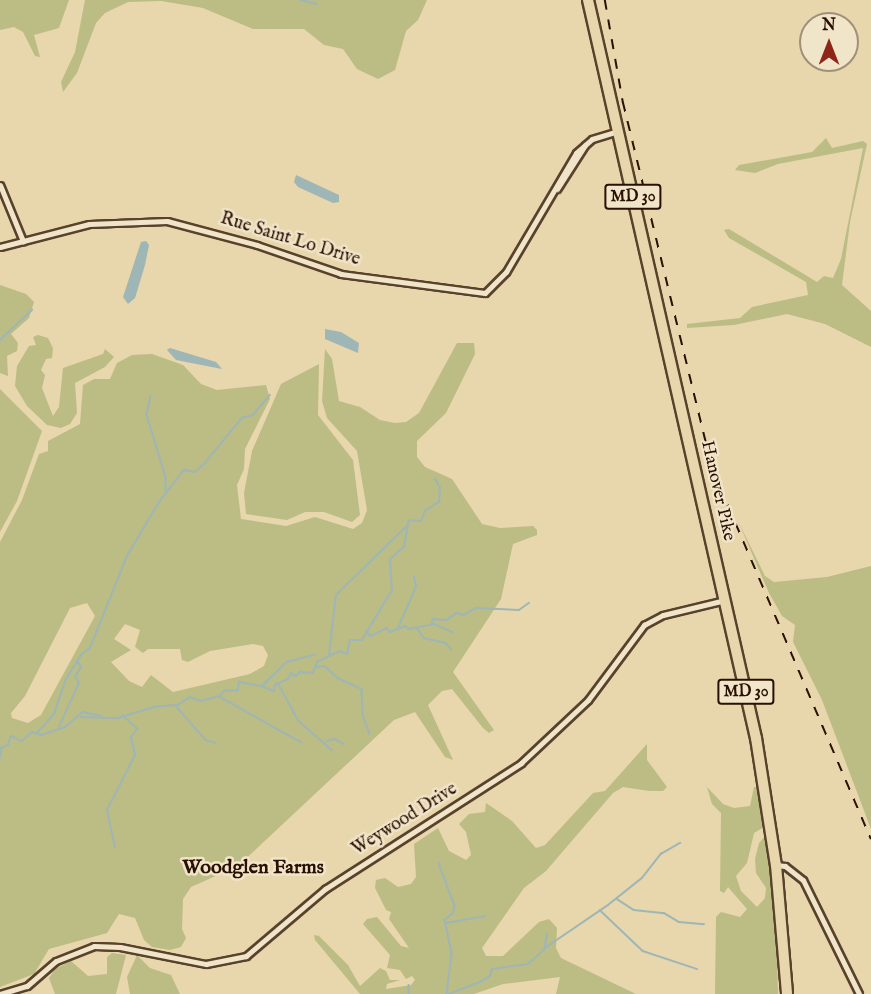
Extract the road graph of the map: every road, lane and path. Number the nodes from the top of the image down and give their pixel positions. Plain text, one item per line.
1 (588, 0) edge
2 (618, 131) junction
3 (0, 185) edge
4 (23, 241) junction
5 (0, 247) edge
6 (725, 600) junction
7 (776, 865) junction
8 (0, 994) edge
9 (787, 994) edge
10 (859, 994) edge

1 - 2 highway, Hanover Pike / MD 30
2 - 4 street, Rue Saint Lo Drive
2 - 6 highway, Hanover Pike / MD 30
3 - 4 street
4 - 5 street, Rue Saint Lo Drive
6 - 7 highway, Hanover Pike / MD 30
6 - 8 street, Weywood Drive
7 - 9 highway, Hanover Pike / MD 30
7 - 10 street

